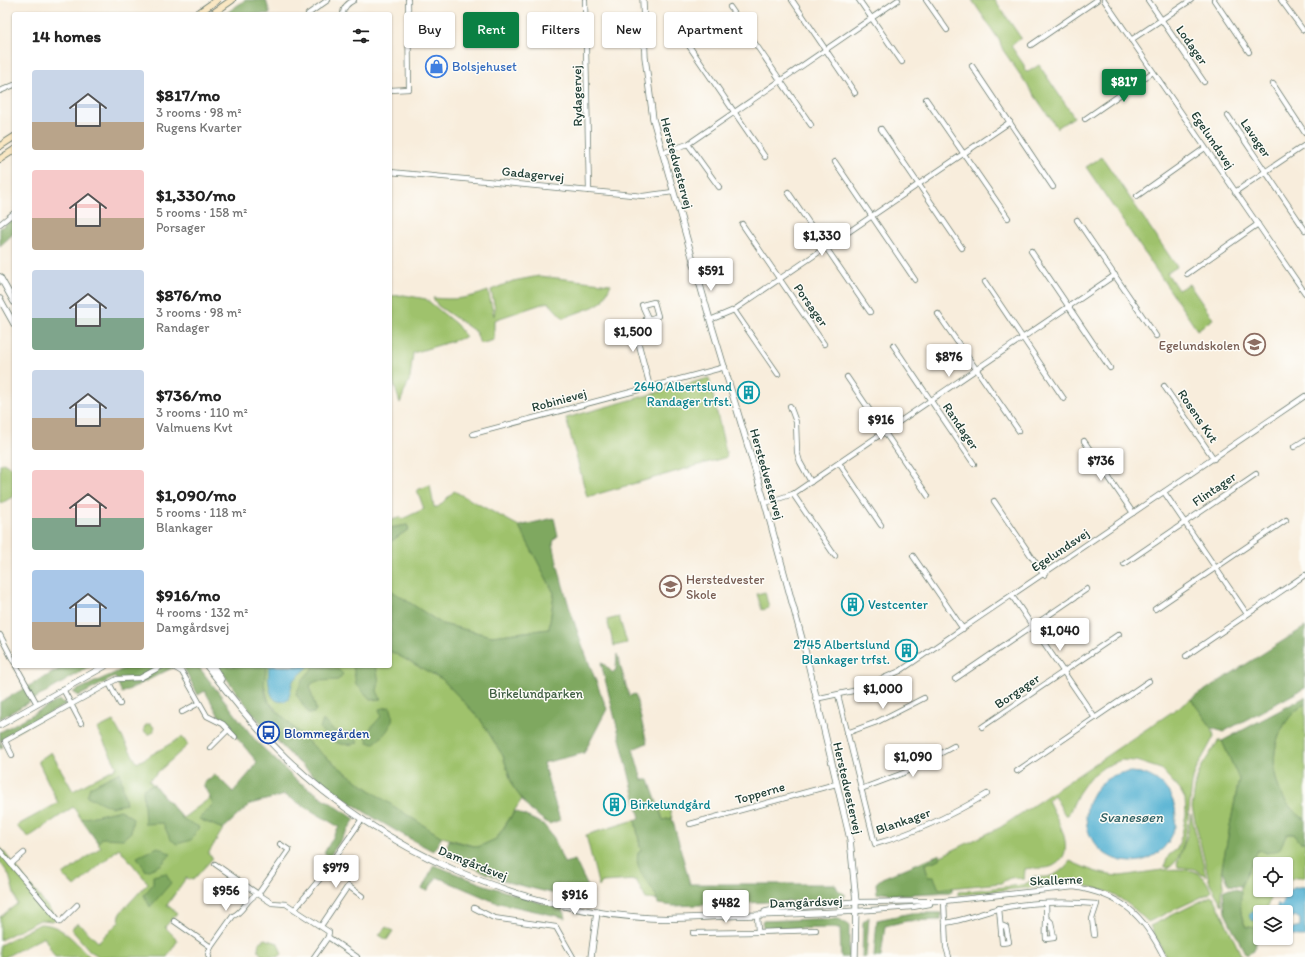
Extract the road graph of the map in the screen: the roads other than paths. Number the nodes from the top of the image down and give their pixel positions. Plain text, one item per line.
1 (217, 0) edge
2 (232, 0) edge
3 (328, 0) edge
4 (354, 0) edge
5 (408, 0) edge
6 (585, 0) edge
7 (643, 0) edge
8 (792, 0) edge
9 (859, 0) edge
10 (898, 0) edge
11 (926, 0) edge
12 (1097, 0) edge
13 (1104, 0) edge
14 (1148, 0) edge
15 (1191, 0) edge
16 (1214, 0) edge
17 (1281, 0) edge
18 (730, 7) dead end
19 (200, 12) edge
20 (215, 12) edge
21 (311, 12) edge
22 (343, 12) edge
23 (872, 18) junction
24 (1161, 20) junction
25 (947, 30) dead end
26 (1303, 30) dead end
27 (1131, 40) junction
28 (1031, 45) dead end
29 (690, 48) edge
30 (826, 49) junction
31 (1250, 52) dead end
32 (902, 62) dead end
33 (972, 66) dead end
34 (1153, 72) junction
35 (781, 81) junction
36 (1204, 82) dead end
37 (1273, 84) dead end
38 (12, 86) edge
39 (392, 90) edge
40 (0, 91) edge
41 (856, 93) dead end
42 (926, 99) dead end
43 (734, 113) junction
44 (1228, 116) dead end
45 (1084, 119) dead end
46 (1010, 122) junction
47 (811, 125) dead end
48 (881, 129) dead end
49 (1305, 133) edge
50 (12, 138) edge
51 (688, 144) junction
52 (1305, 145) edge
53 (1, 146) edge
54 (1205, 148) junction
55 (12, 151) edge
56 (662, 154) junction
57 (964, 154) junction
58 (765, 157) dead end
59 (0, 159) edge
60 (835, 162) dead end
61 (392, 172) edge
62 (1265, 173) junction
63 (918, 184) junction
64 (719, 187) dead end
65 (1053, 187) dead end
66 (589, 191) junction
67 (673, 192) junction
68 (788, 192) dead end
69 (1235, 192) junction
70 (1136, 196) dead end
71 (12, 215) edge
72 (872, 216) junction
73 (1008, 218) dead end
74 (1077, 220) dead end
75 (0, 224) edge
76 (742, 224) dead end
77 (1258, 224) junction
78 (1305, 230) edge
79 (826, 247) junction
80 (962, 248) dead end
81 (1031, 251) dead end
82 (1187, 274) dead end
83 (1115, 275) junction
84 (0, 277) edge
85 (779, 279) junction
86 (916, 280) dead end
87 (985, 282) dead end
88 (1305, 293) edge
89 (12, 298) edge
90 (0, 299) edge
91 (1069, 306) junction
92 (734, 310) junction
93 (870, 312) dead end
94 (938, 314) dead end
95 (647, 316) dead end
96 (12, 320) edge
97 (710, 320) junction
98 (1156, 336) dead end
99 (1023, 338) junction
100 (824, 344) dead end
101 (893, 345) dead end
102 (725, 367) junction
103 (1110, 368) dead end
104 (976, 369) junction
105 (778, 374) dead end
106 (847, 377) dead end
107 (1164, 386) dead end
108 (650, 387) junction
109 (1305, 396) edge
110 (1064, 399) dead end
111 (930, 400) junction
112 (790, 406) dead end
113 (1019, 431) dead end
114 (884, 432) junction
115 (473, 434) dead end
116 (1305, 440) edge
117 (1084, 441) dead end
118 (1294, 447) dead end
119 (1214, 458) junction
120 (839, 463) junction
121 (974, 464) dead end
122 (1256, 474) dead end
123 (811, 482) junction
124 (1164, 492) junction
125 (793, 494) junction
126 (928, 496) dead end
127 (994, 501) dead end
128 (765, 503) junction
129 (1133, 513) junction
130 (1286, 520) dead end
131 (1185, 522) junction
132 (881, 525) dead end
133 (835, 556) dead end
134 (913, 556) dead end
135 (1124, 564) dead end
136 (1216, 568) junction
137 (1044, 575) junction
138 (1305, 575) edge
139 (1087, 589) dead end
140 (1012, 596) junction
141 (1155, 609) dead end
142 (1248, 614) junction
143 (1032, 626) junction
144 (962, 629) junction
145 (1118, 634) dead end
146 (0, 635) edge
147 (1186, 656) dead end
148 (12, 658) edge
149 (17, 668) edge
150 (100, 668) edge
151 (158, 668) edge
152 (175, 668) edge
153 (209, 668) edge
154 (214, 668) edge
155 (1064, 672) junction
156 (955, 680) dead end
157 (1149, 681) dead end
158 (109, 683) junction
159 (63, 689) junction
160 (838, 695) junction
161 (924, 698) dead end
162 (815, 699) junction
163 (234, 701) junction
164 (199, 703) junction
165 (37, 704) junction
166 (71, 704) junction
167 (120, 704) dead end
168 (182, 712) dead end
169 (1095, 718) junction
170 (81, 723) dead end
171 (0, 725) edge
172 (982, 728) dead end
173 (228, 730) junction
174 (847, 733) junction
175 (235, 738) dead end
176 (954, 746) dead end
177 (210, 748) dead end
178 (12, 755) dead end
179 (1017, 771) dead end
180 (836, 784) junction
181 (861, 789) junction
182 (987, 794) dead end
183 (362, 819) junction
184 (690, 824) dead end
185 (280, 844) dead end
186 (0, 851) edge
187 (24, 853) dead end
188 (11, 864) junction
189 (214, 864) dead end
190 (258, 894) junction
191 (362, 896) dead end
192 (944, 901) junction
193 (856, 902) junction
194 (1046, 904) junction
195 (77, 905) dead end
196 (474, 908) dead end
197 (999, 908) junction
198 (295, 909) junction
199 (856, 911) junction
200 (597, 912) junction
201 (757, 914) junction
202 (1047, 918) dead end
203 (174, 921) dead end
204 (945, 923) junction
205 (1001, 925) dead end
206 (321, 926) junction
207 (816, 930) dead end
208 (758, 932) junction
209 (693, 933) dead end
210 (1094, 935) dead end
211 (328, 937) junction
212 (211, 947) junction
213 (209, 957) edge
214 (314, 957) edge
215 (357, 957) edge
216 (573, 957) edge
217 (590, 957) edge
218 (855, 957) edge
219 (949, 957) edge
220 (1164, 957) edge

1 - 19 main road
2 - 20 main road
3 - 21 street
4 - 22 street
5 - 39 street
6 - 66 street, Rydagervej
7 - 56 street, Herstedvestervej
8 - 30 street
9 - 23 street
10 - 23 street
11 - 25 street
12 - 28 street
13 - 27 street, Egelundsvej
14 - 24 street, Lodager
15 - 24 street, Lodager
16 - 31 street
17 - 26 street
18 - 35 street
23 - 30 street
23 - 32 street
24 - 27 street, Lodager
24 - 36 street, Lodager
27 - 34 street, Egelundsvej
29 - 43 street
30 - 35 street
30 - 41 street
33 - 46 street
34 - 45 street
34 - 54 street, Egelundsvej
35 - 43 street
35 - 47 street
37 - 49 street
38 - 40 street
42 - 57 street
43 - 51 street
43 - 58 street
44 - 62 street, Lavager
46 - 57 street, Porsager
46 - 65 street
48 - 63 street
50 - 53 main road
51 - 56 street
51 - 64 street
52 - 62 street, Lavager
54 - 69 street, Egelundsvej
54 - 70 street
55 - 59 main road
56 - 67 street, Herstedvestervej
57 - 63 street, Porsager
57 - 73 street
60 - 72 street
61 - 66 street, Gadagervej
62 - 69 street, Lavager
62 - 78 street, Lavager
63 - 72 street, Porsager
63 - 80 street
66 - 67 street, Gadagervej
67 - 97 street, Herstedvestervej
68 - 79 street
69 - 77 street, Egelundsvej
71 - 75 street
72 - 79 street, Porsager
72 - 86 street
74 - 83 street
76 - 85 street, Porsager
77 - 82 street
77 - 88 street, Egelundsvej
79 - 85 street, Porsager
79 - 93 street
81 - 91 street
83 - 91 street, Randager
83 - 98 street
84 - 89 street
85 - 92 street, Porsager
85 - 100 street, Porsager
87 - 99 street
90 - 96 street
91 - 99 street, Randager
91 - 103 street
92 - 97 street, Porsager
92 - 105 street
94 - 104 street
95 - 108 street
97 - 102 street, Herstedvestervej
99 - 104 street, Randager
99 - 110 street
101 - 111 street, Randager
102 - 108 street, Robinievej
102 - 128 street, Herstedvestervej
104 - 111 street, Randager
104 - 113 street
106 - 114 street
107 - 119 street, Rosens Kvt
108 - 115 street, Robinievej
109 - 119 street, Egelundsvej
111 - 114 street, Randager
111 - 121 street, Randager
112 - 123 street
114 - 120 street, Randager
114 - 126 street
116 - 118 street
117 - 129 street
119 - 124 street, Egelundsvej
120 - 123 street, Randager
120 - 132 street
122 - 131 street, Flintager
123 - 125 street, Randager
124 - 129 street, Egelundsvej
124 - 131 street, Flintager
125 - 128 street, Randager
125 - 133 street
127 - 137 street
128 - 162 street, Herstedvestervej
129 - 137 street, Egelundsvej
130 - 136 street
131 - 135 street, Flintager
131 - 136 street, Flintager
134 - 144 street
136 - 141 street
136 - 142 street, Flintager
137 - 140 street, Egelundsvej
138 - 142 street
139 - 143 street
140 - 143 street
140 - 144 street, Egelundsvej
142 - 147 street
143 - 155 street
143 - 156 street
144 - 160 street, Egelundsvej
145 - 155 street, Borgager
146 - 148 street
149 - 165 street
150 - 159 street
151 - 158 street
152 - 164 street
153 - 163 street, Damgårdsvej
154 - 163 street, Damgårdsvej
155 - 169 street
155 - 172 street, Borgager
157 - 169 street
158 - 166 street
158 - 167 street
159 - 165 street
159 - 166 street
160 - 162 street, Egelundsvej
160 - 174 street, Blankager
161 - 174 street
162 - 180 street, Herstedvestervej
163 - 183 street, Damgårdsvej
164 - 168 street
164 - 173 street
165 - 171 street
166 - 170 street
166 - 178 street
169 - 179 street
173 - 175 street
173 - 177 street
174 - 181 street, Blankager
176 - 181 street
180 - 184 street, Topperne
180 - 193 street, Herstedvestervej
181 - 182 street, Blankager
183 - 198 street
183 - 200 street, Damgårdsvej
185 - 190 street
186 - 188 street
187 - 188 street
188 - 195 street
189 - 190 street
190 - 198 street
190 - 212 street
191 - 206 street
192 - 193 street, Skallerne
192 - 199 street, Skallerne
192 - 204 street
192 - 220 street, Skallerne
193 - 199 street, Herstedvestervej
193 - 201 street, Damgårdsvej
194 - 197 street
194 - 202 street
194 - 210 street
196 - 216 street
197 - 204 street
197 - 205 street
198 - 206 street
199 - 201 street, Damgårdsvej
199 - 218 street, Herstedvestervej
200 - 201 street, Damgårdsvej
200 - 217 street
201 - 208 street
203 - 212 street
204 - 219 street
206 - 211 street
207 - 208 street
208 - 209 street
211 - 214 street
211 - 215 street
212 - 213 street

